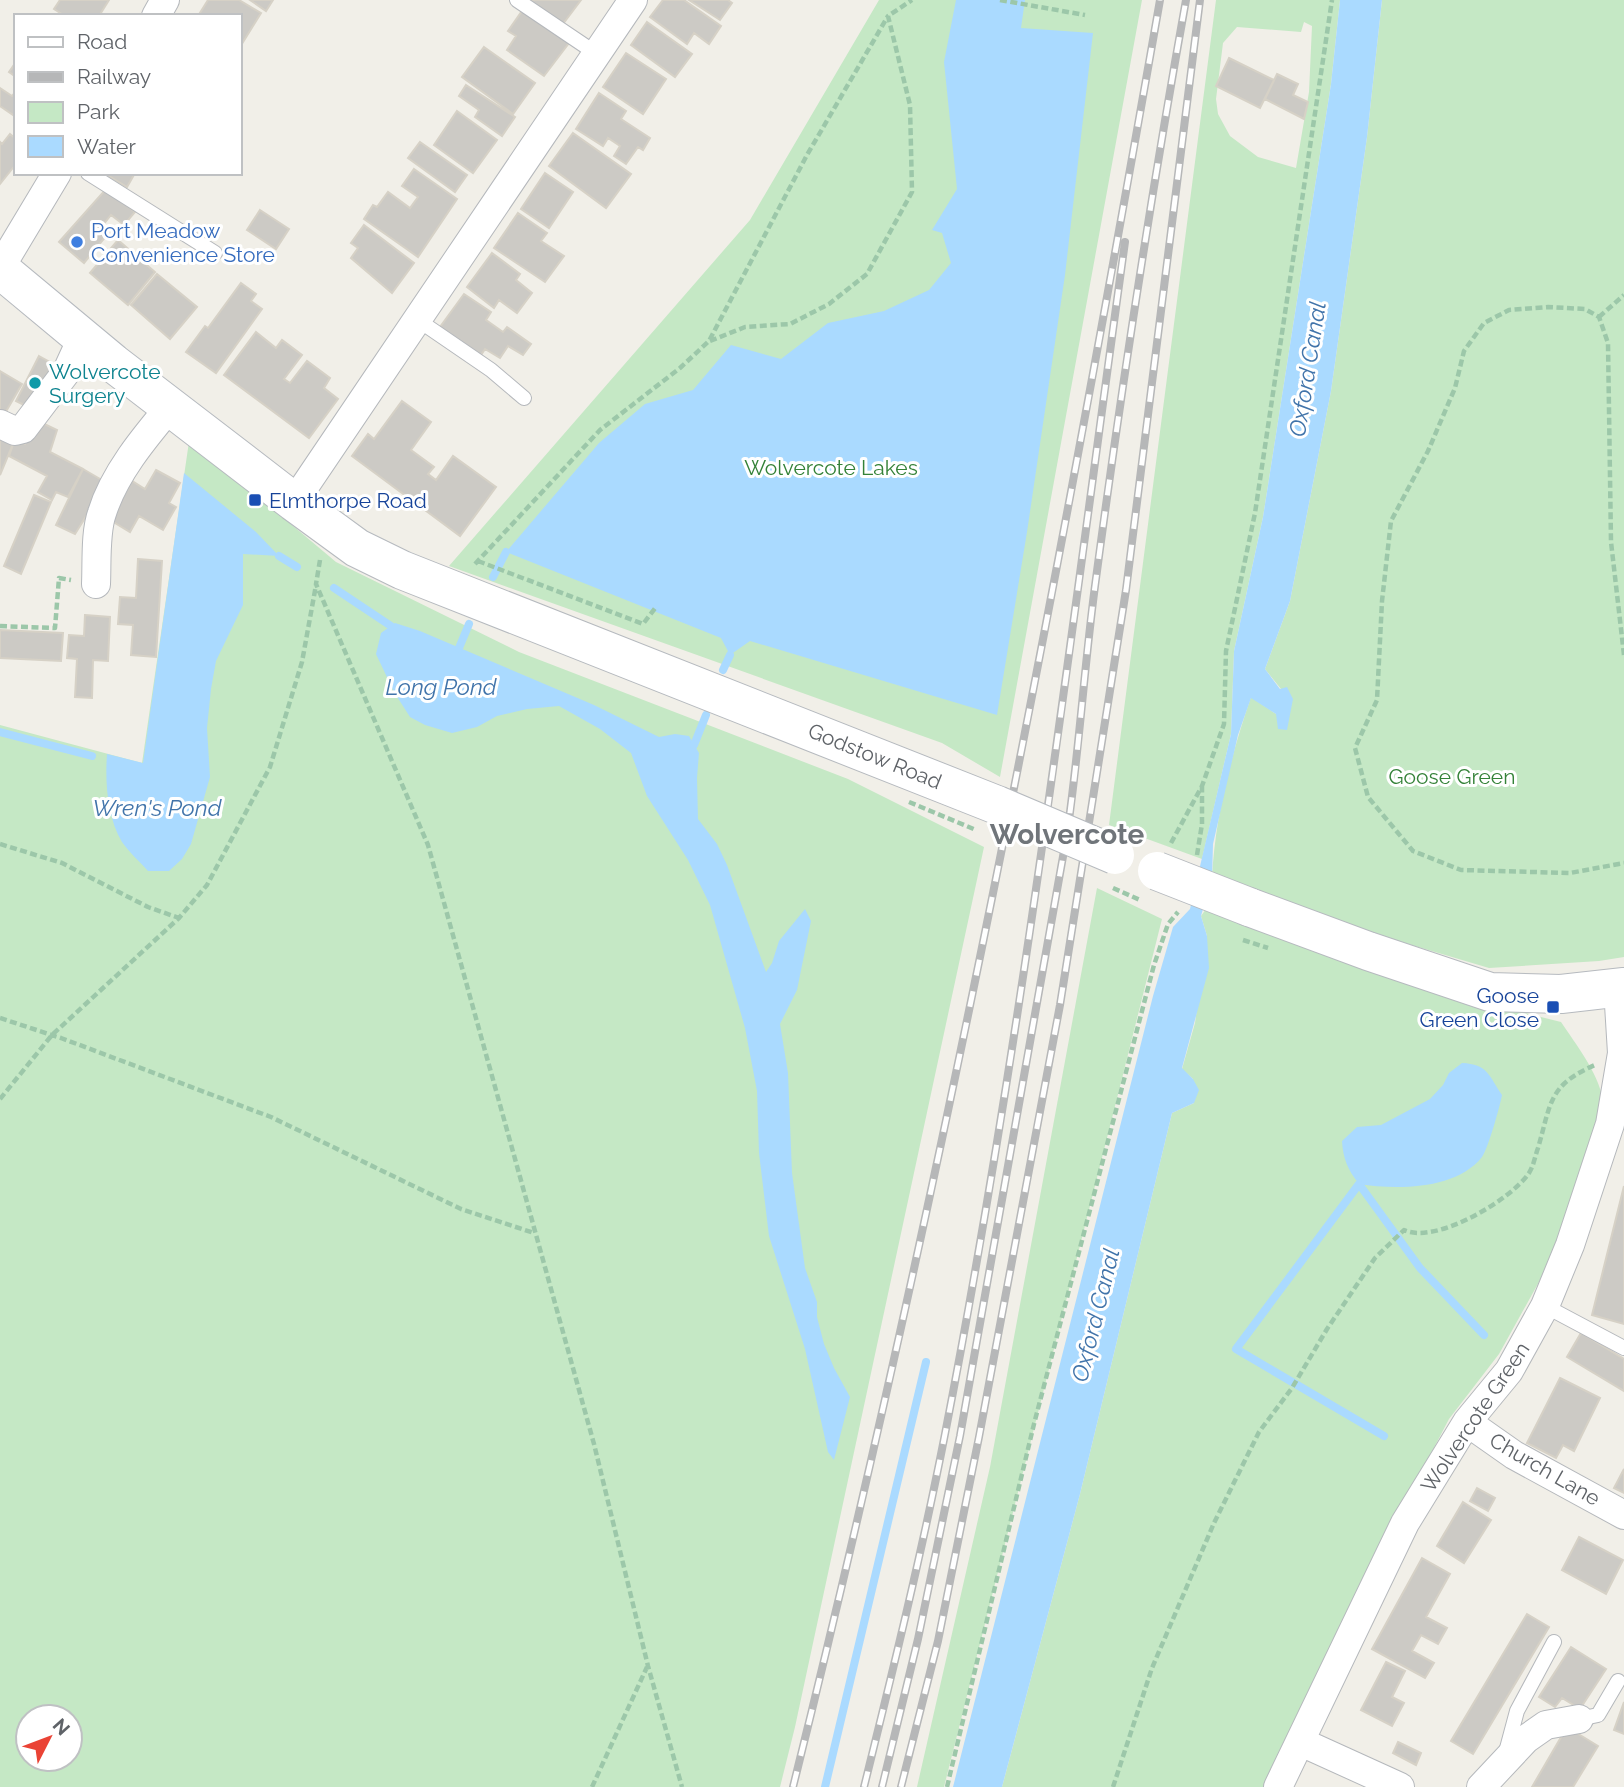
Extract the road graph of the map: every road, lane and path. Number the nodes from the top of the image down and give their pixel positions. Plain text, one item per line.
1 (517, 0) edge
2 (633, 0) edge
3 (912, 0) edge
4 (1000, 0) edge
5 (1332, 0) edge
6 (1086, 15) dead end
7 (888, 16) junction
8 (597, 54) junction
9 (56, 175) edge
10 (91, 175) edge
11 (215, 253) dead end
12 (0, 268) edge
13 (1624, 295) edge
14 (1599, 317) junction
15 (418, 320) junction
16 (83, 336) junction
17 (709, 341) junction
18 (524, 398) dead end
19 (170, 407) junction
20 (0, 424) edge
21 (294, 502) junction
22 (332, 530) junction
23 (478, 561) junction
24 (96, 584) joint
25 (316, 584) junction
26 (452, 589) junction
27 (656, 607) dead end
28 (0, 626) edge
29 (1624, 655) edge
30 (1202, 786) junction
31 (1183, 819) dead end
32 (0, 845) edge
33 (1624, 863) edge
34 (1195, 866) dead end
35 (178, 918) junction
36 (1168, 924) dead end
37 (1621, 987) edge
38 (0, 1018) edge
39 (52, 1035) junction
40 (1622, 1053) edge
41 (0, 1100) edge
42 (1617, 1126) edge
43 (534, 1233) junction
44 (1545, 1306) junction
45 (1624, 1348) edge
46 (1467, 1422) junction
47 (1624, 1515) edge
48 (1554, 1642) dead end
49 (648, 1666) junction
50 (1618, 1681) dead end
51 (1579, 1719) joint
52 (1301, 1741) junction
53 (1502, 1768) junction
54 (592, 1787) edge
55 (682, 1787) edge
56 (947, 1787) edge
57 (1113, 1787) edge
58 (1278, 1787) edge
59 (1400, 1787) edge
60 (1481, 1787) edge

1 - 8 lane
2 - 8 street
3 - 7 path
4 - 6 path
5 - 30 path
7 - 17 path
7 - 17 path
8 - 15 street
9 - 12 street
10 - 11 lane
12 - 16 street, Godstow Road
13 - 14 path
14 - 29 path
14 - 33 path
15 - 18 lane
15 - 21 street
16 - 19 street, Godstow Road
16 - 20 street
17 - 23 path
19 - 21 street, Godstow Road
19 - 24 street
21 - 22 street, Godstow Road
22 - 25 path
22 - 26 street, Godstow Road
23 - 26 path
23 - 27 path
24 - 28 path
25 - 35 path
25 - 43 path
26 - 37 street, Godstow Road, bridge
30 - 31 path
30 - 34 path
32 - 35 path
35 - 39 path
36 - 56 path
37 - 40 street, Wolvercote Green
38 - 39 path
39 - 41 path
39 - 43 path
40 - 42 street, Wolvercote Green
40 - 57 path
42 - 44 street, Wolvercote Green
43 - 49 path
44 - 45 lane
44 - 46 street, Wolvercote Green
46 - 47 street, Church Lane
46 - 52 street, Wolvercote Green
48 - 53 lane
49 - 54 path
49 - 55 path
50 - 51 lane
51 - 53 street
52 - 58 street, Wolvercote Green
52 - 59 street
53 - 60 street

